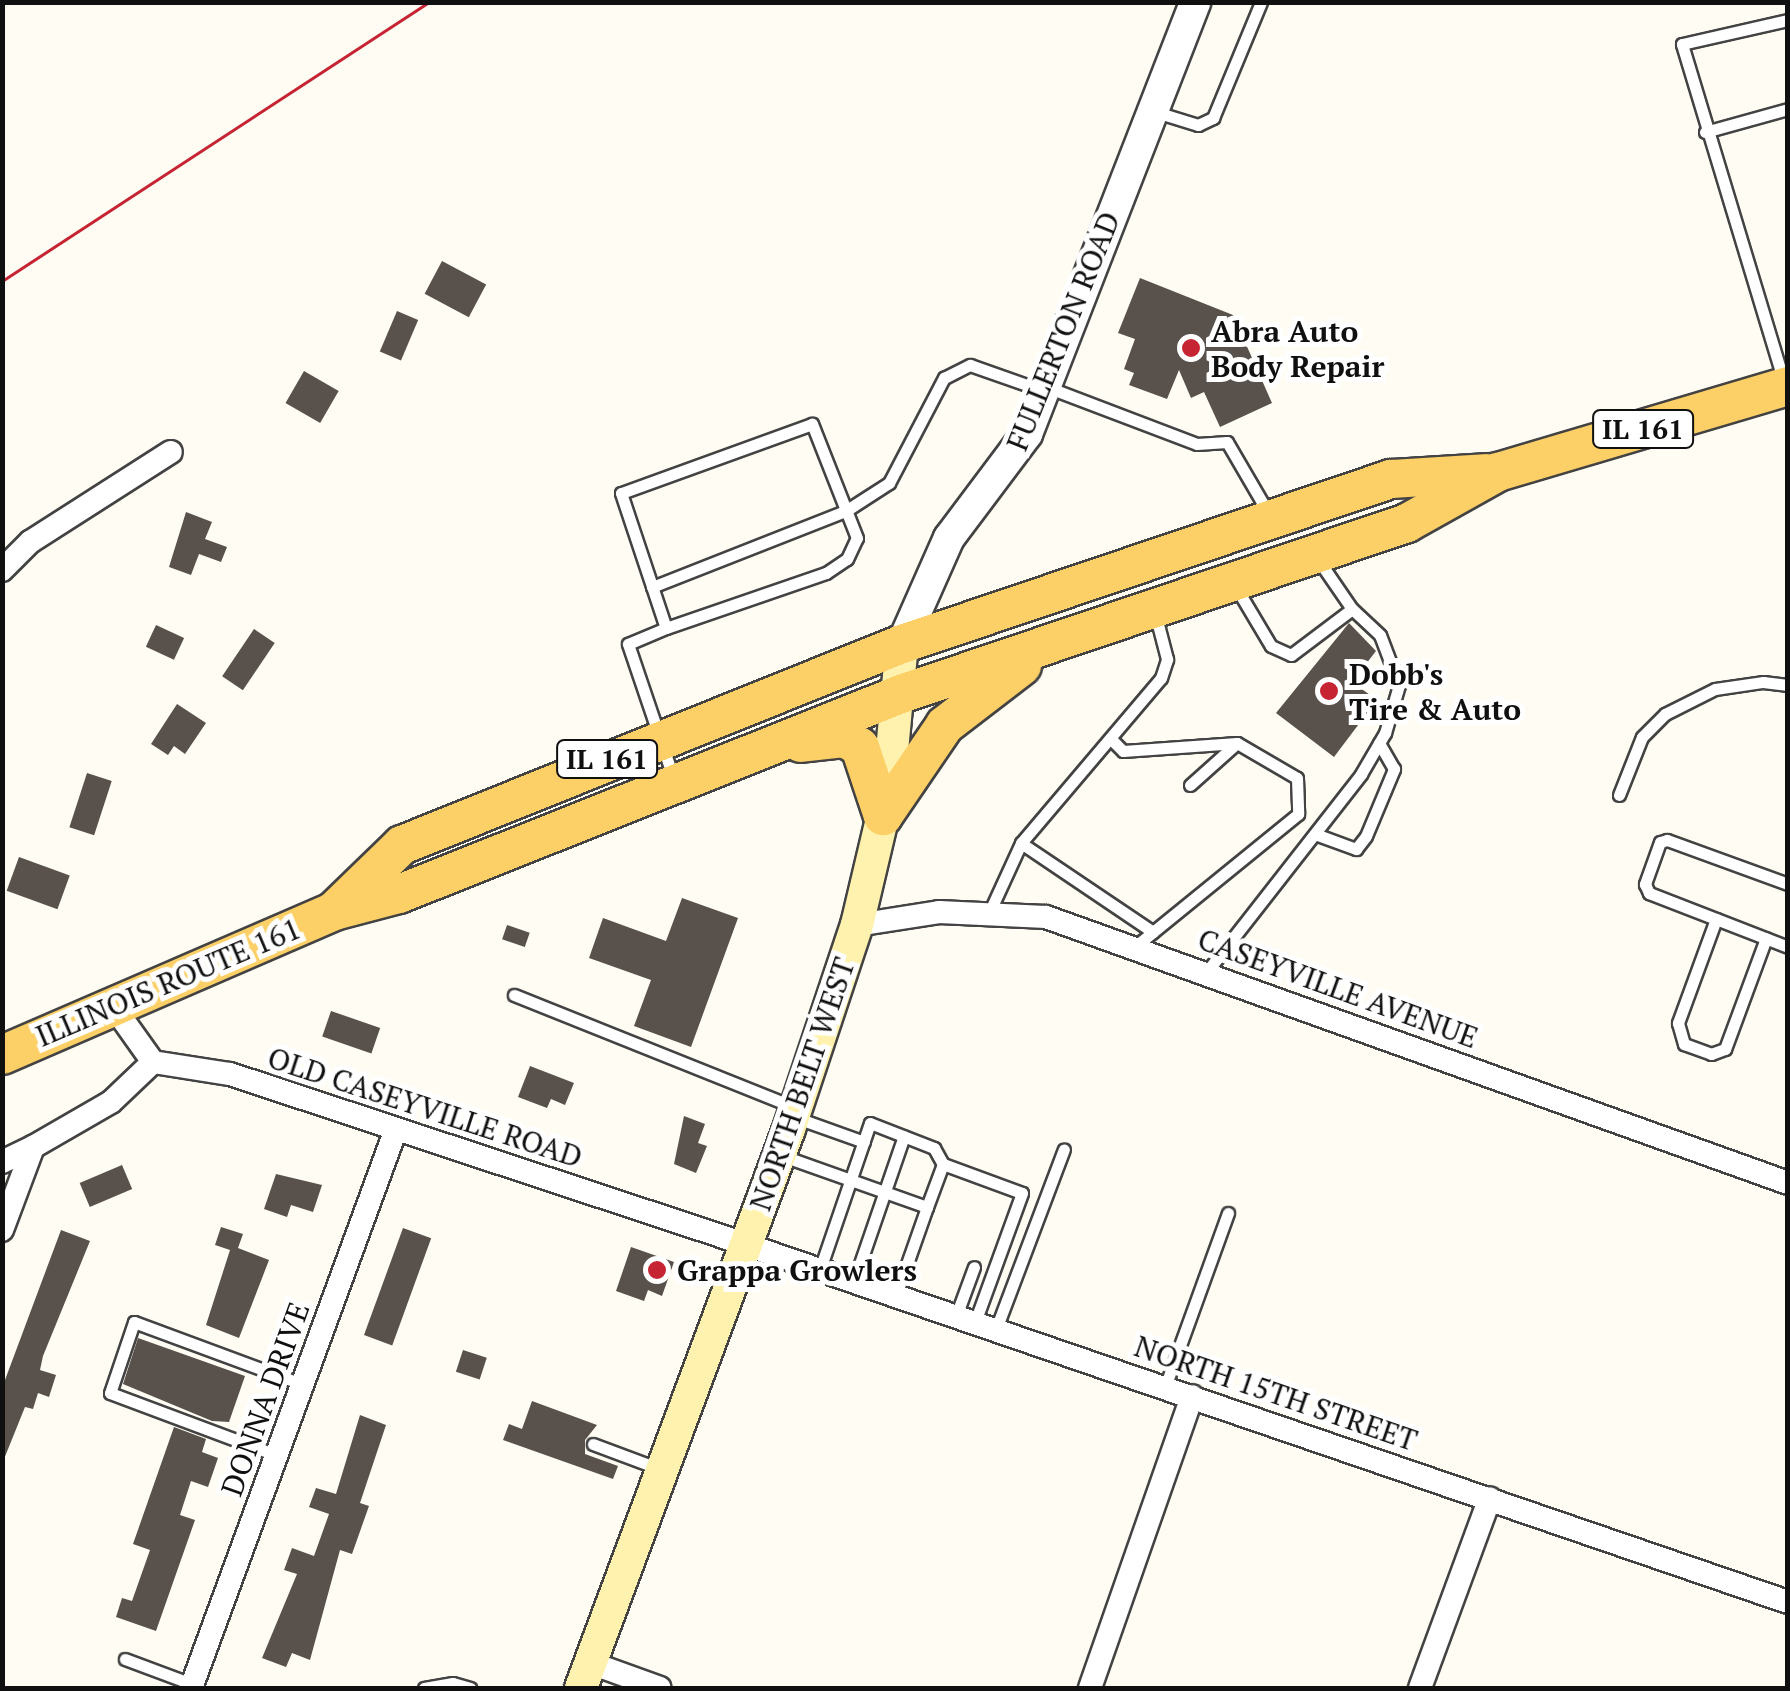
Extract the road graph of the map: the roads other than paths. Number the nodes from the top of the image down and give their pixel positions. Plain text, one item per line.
1 (1195, 2) edge
2 (1261, 2) edge
3 (1788, 20) edge
4 (1788, 109) edge
5 (1152, 111) junction
6 (1705, 132) junction
7 (1786, 386) edge
8 (1046, 390) junction
9 (171, 452) dead end
10 (1498, 472) junction
11 (847, 510) junction
12 (1272, 520) junction
13 (1315, 554) junction
14 (2, 570) edge
15 (1232, 581) junction
16 (652, 587) junction
17 (1153, 607) junction
18 (1352, 609) junction
19 (666, 628) junction
20 (1060, 640) junction
21 (902, 644) junction
22 (1788, 686) edge
23 (901, 694) junction
24 (662, 736) junction
25 (1110, 739) junction
26 (1380, 742) junction
27 (1237, 743) junction
28 (759, 748) junction
29 (1122, 751) junction
30 (1135, 762) dead end
31 (674, 780) junction
32 (1190, 786) dead end
33 (1619, 795) dead end
34 (882, 816) junction
35 (1314, 834) junction
36 (1021, 843) junction
37 (1788, 884) edge
38 (334, 911) junction
39 (988, 912) junction
40 (1716, 919) junction
41 (857, 925) junction
42 (1766, 938) junction
43 (1145, 939) junction
44 (1788, 948) edge
45 (1205, 974) junction
46 (514, 995) dead end
47 (110, 1003) junction
48 (2, 1055) edge
49 (152, 1062) junction
50 (795, 1112) junction
51 (396, 1130) junction
52 (904, 1136) junction
53 (864, 1142) junction
54 (33, 1147) junction
55 (1064, 1148) dead end
56 (779, 1154) junction
57 (2, 1162) edge
58 (943, 1164) junction
59 (850, 1180) junction
60 (1788, 1184) edge
61 (1003, 1186) junction
62 (884, 1192) junction
63 (997, 1202) dead end
64 (928, 1207) junction
65 (1228, 1213) dead end
66 (2, 1230) edge
67 (745, 1244) junction
68 (974, 1267) dead end
69 (820, 1269) junction
70 (854, 1281) junction
71 (896, 1296) junction
72 (976, 1322) junction
73 (302, 1384) junction
74 (1165, 1387) junction
75 (1192, 1396) junction
76 (593, 1444) dead end
77 (276, 1455) junction
78 (660, 1469) junction
79 (1490, 1498) junction
80 (1788, 1602) edge
81 (125, 1659) dead end
82 (586, 1676) edge
83 (192, 1686) edge
84 (424, 1688) edge
85 (470, 1688) edge
86 (660, 1688) edge
87 (1090, 1688) edge
88 (1420, 1688) edge

1 - 5 street, FULLERTON ROAD
2 - 5 lane
3 - 6 lane
4 - 6 lane
5 - 8 street, FULLERTON ROAD
6 - 7 lane
7 - 10 main road, IL 161
8 - 11 lane
8 - 12 lane
8 - 21 street, FULLERTON ROAD
9 - 14 street
10 - 12 main road, IL 161
10 - 13 main road, IL 161
11 - 16 lane
11 - 16 lane
11 - 19 lane
12 - 21 main road, IL 161
13 - 15 main road, IL 161
13 - 18 lane
15 - 17 main road, IL 161
15 - 18 lane
16 - 19 lane
17 - 20 main road, IL 161
17 - 25 lane
18 - 26 lane
19 - 24 lane
20 - 23 main road, IL 161
20 - 34 main road
21 - 23 main road, NORTH BELT WEST
21 - 24 main road, ILLINOIS ROUTE 161 / IL 161
22 - 33 lane
23 - 28 main road, ILLINOIS ROUTE 161 / IL 161
23 - 34 main road, NORTH BELT WEST
24 - 31 lane
24 - 38 main road, ILLINOIS ROUTE 161 / IL 161
25 - 29 lane
25 - 36 lane
26 - 35 lane
26 - 35 lane
27 - 29 lane
27 - 32 lane
27 - 43 lane
28 - 31 main road, ILLINOIS ROUTE 161 / IL 161
28 - 34 main road
29 - 30 lane
31 - 38 main road, ILLINOIS ROUTE 161 / IL 161
34 - 41 main road, NORTH BELT WEST
35 - 45 lane
36 - 39 lane
36 - 43 lane
37 - 40 lane
38 - 47 main road, ILLINOIS ROUTE 161 / IL 161
39 - 41 street, CASEYVILLE AVENUE
39 - 43 street, CASEYVILLE AVENUE
40 - 42 lane
40 - 42 lane
41 - 50 main road, NORTH BELT WEST
42 - 44 lane
43 - 45 street, CASEYVILLE AVENUE
45 - 60 street, CASEYVILLE AVENUE
46 - 50 lane
47 - 48 main road, ILLINOIS ROUTE 161 / IL 161
47 - 49 street
49 - 51 street, OLD CASEYVILLE ROAD
49 - 54 street
50 - 53 lane
50 - 56 main road, NORTH BELT WEST
51 - 67 street, OLD CASEYVILLE ROAD
51 - 73 street, DONNA DRIVE
52 - 53 lane
52 - 58 lane
52 - 62 lane
53 - 59 lane
54 - 57 street
54 - 66 street
55 - 72 lane
56 - 59 lane
56 - 67 main road, NORTH BELT WEST
58 - 61 lane
58 - 64 lane
59 - 62 lane
59 - 69 lane
61 - 63 lane
61 - 72 lane
62 - 64 lane
62 - 70 lane
64 - 71 lane
65 - 74 lane
67 - 69 street, NORTH 15TH STREET
67 - 78 main road, NORTH BELT WEST
68 - 72 lane
69 - 70 street, NORTH 15TH STREET
70 - 71 street, NORTH 15TH STREET
71 - 72 street, NORTH 15TH STREET
72 - 74 street, NORTH 15TH STREET
73 - 77 street, DONNA DRIVE
73 - 77 lane
74 - 75 street, NORTH 15TH STREET
75 - 79 street, NORTH 15TH STREET
75 - 87 street
76 - 78 lane
77 - 83 street, DONNA DRIVE
78 - 82 main road, NORTH BELT WEST
79 - 80 street, NORTH 15TH STREET
79 - 88 street
81 - 83 lane
82 - 86 street
84 - 85 lane

